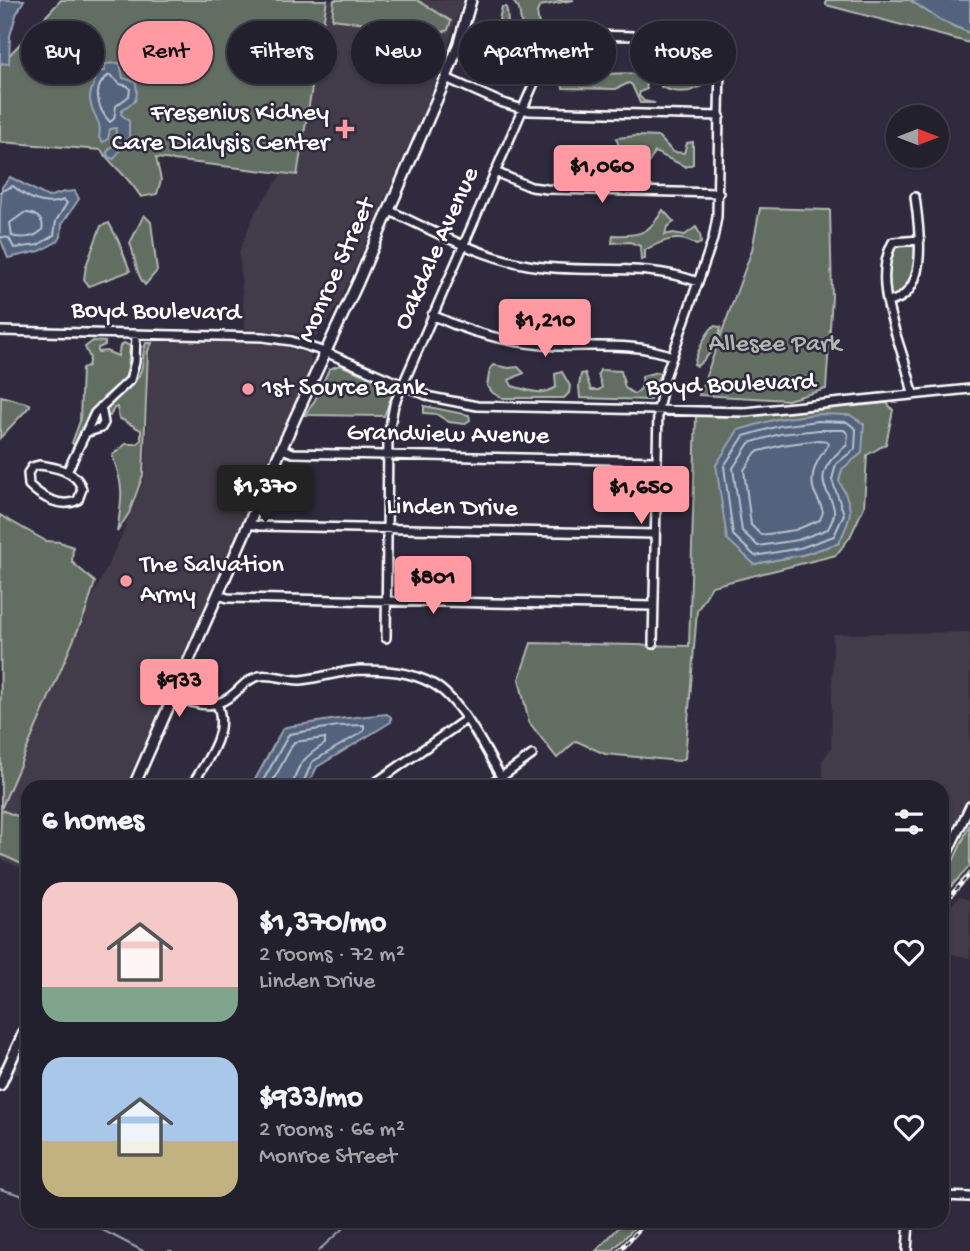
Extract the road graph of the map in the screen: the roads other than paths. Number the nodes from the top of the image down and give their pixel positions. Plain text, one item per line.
1 (471, 0) edge
2 (446, 78) junction
3 (522, 110) junction
4 (720, 116) junction
5 (495, 172) junction
6 (719, 193) junction
7 (915, 197) dead end
8 (388, 210) junction
9 (920, 240) junction
10 (463, 244) junction
11 (698, 282) junction
12 (887, 302) junction
13 (432, 315) junction
14 (0, 331) edge
15 (136, 334) junction
16 (325, 352) junction
17 (672, 355) junction
18 (402, 385) junction
19 (970, 389) edge
20 (913, 395) junction
21 (101, 407) junction
22 (658, 410) junction
23 (85, 433) junction
24 (282, 449) junction
25 (388, 456) junction
26 (656, 461) junction
27 (67, 472) junction
28 (249, 524) junction
29 (387, 528) junction
30 (655, 534) junction
31 (218, 595) junction
32 (386, 601) junction
33 (653, 606) junction
34 (386, 638) dead end
35 (653, 644) dead end
36 (173, 696) junction
37 (217, 704) junction
38 (465, 720) junction
39 (532, 755) dead end
40 (501, 777) junction
41 (136, 780) edge
42 (195, 780) edge
43 (379, 780) edge
44 (497, 780) edge
45 (503, 780) edge
46 (970, 806) edge
47 (951, 844) joint
48 (949, 848) edge
49 (21, 1038) edge
50 (0, 1085) edge
51 (949, 1196) edge
52 (970, 1197) edge
53 (909, 1228) edge
54 (907, 1251) edge

1 - 2 main road, Monroe Street
2 - 3 street
2 - 8 main road, Monroe Street
3 - 4 street
3 - 4 street, Oakdale Avenue
3 - 5 street, Oakdale Avenue
4 - 6 street
5 - 6 street
5 - 10 street, Oakdale Avenue
6 - 11 street
7 - 9 street
8 - 10 street
8 - 16 main road, Monroe Street
9 - 12 street
9 - 12 street
10 - 11 street
10 - 13 street, Oakdale Avenue
11 - 17 street
12 - 20 street
13 - 17 street
13 - 18 street, Oakdale Avenue
14 - 15 street, Boyd Boulevard
15 - 16 street, Boyd Boulevard
15 - 21 street
16 - 18 street, Boyd Boulevard
16 - 24 main road, Monroe Street
17 - 22 street
18 - 22 street, Boyd Boulevard
18 - 25 street, Oakdale Avenue
19 - 20 street, Boyd Boulevard
20 - 22 street, Boyd Boulevard
21 - 23 street
21 - 23 street
22 - 26 street
23 - 27 street
24 - 25 street, Grandview Avenue
24 - 28 main road, Monroe Street
25 - 26 street, Grandview Avenue
25 - 29 street, Oakdale Avenue
26 - 30 street
27 - 27 street
28 - 29 street, Linden Drive
28 - 31 main road, Monroe Street
29 - 30 street, Linden Drive
29 - 32 street, Oakdale Avenue
30 - 33 street
31 - 32 street
31 - 36 main road, Monroe Street
32 - 33 street
32 - 34 street, Oakdale Avenue
33 - 35 street
36 - 37 street
36 - 41 main road, Monroe Street
37 - 38 street
37 - 42 street
38 - 40 street
38 - 43 street
39 - 40 street
40 - 44 street
40 - 45 street
46 - 47 street
47 - 48 street
49 - 50 main road
51 - 52 street
53 - 54 street

